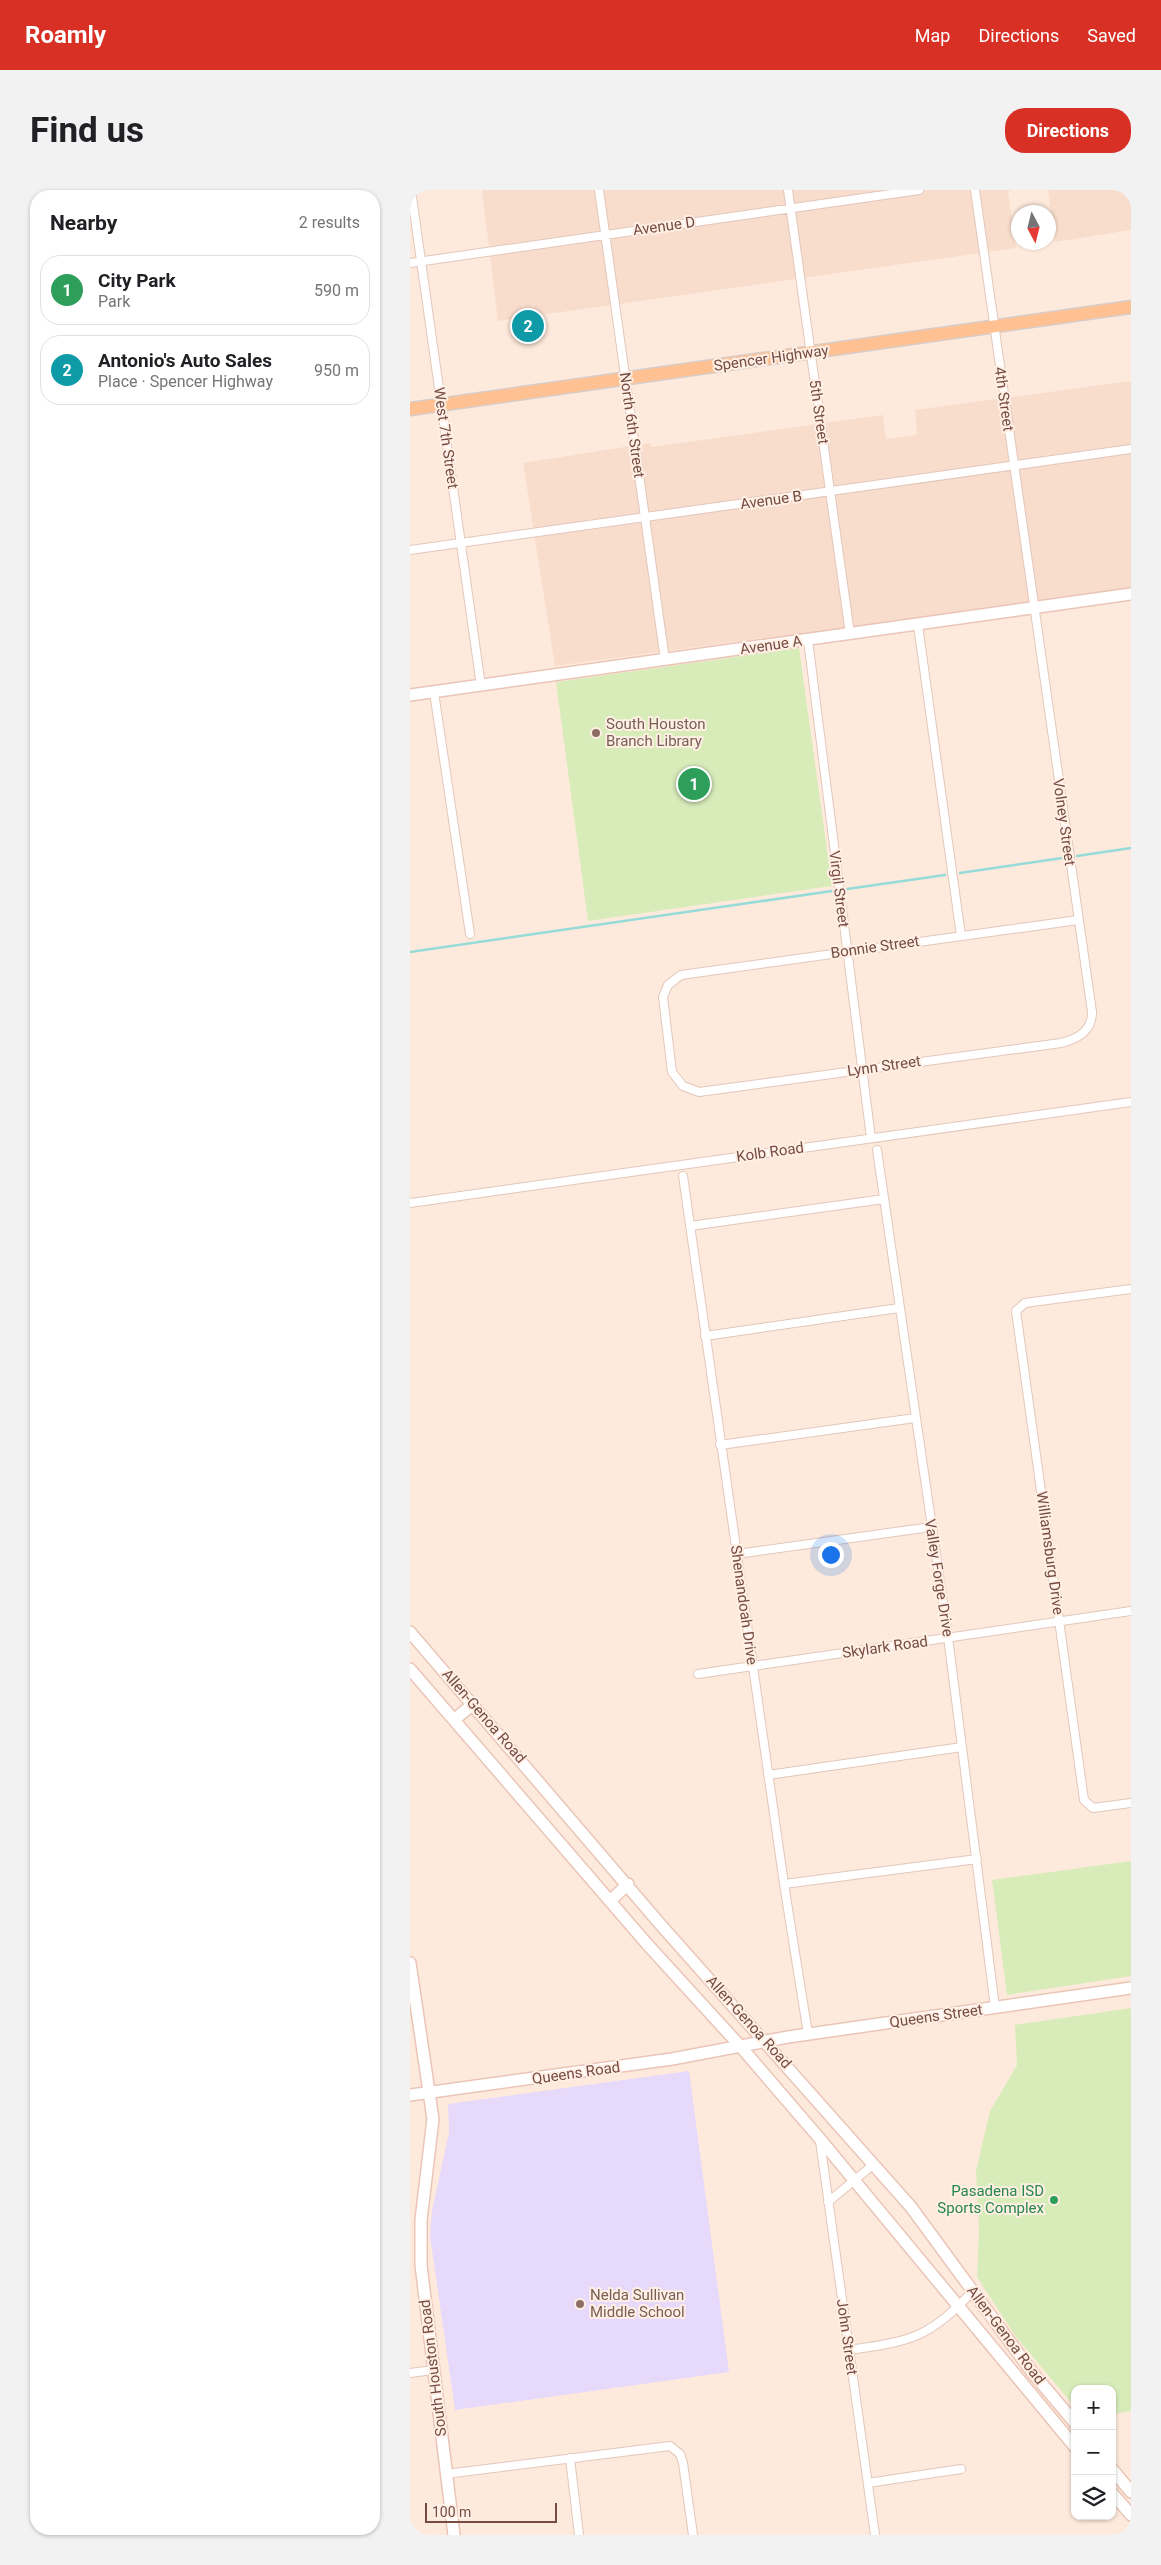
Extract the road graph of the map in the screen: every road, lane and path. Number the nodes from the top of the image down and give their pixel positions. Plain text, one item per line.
1 (411, 190) edge
2 (599, 190) edge
3 (788, 190) edge
4 (918, 190) edge
5 (975, 190) edge
6 (790, 208) junction
7 (605, 235) junction
8 (421, 261) junction
9 (410, 263) edge
10 (1131, 307) edge
11 (994, 326) junction
12 (811, 352) junction
13 (625, 378) junction
14 (441, 404) junction
15 (410, 409) edge
16 (1131, 449) edge
17 (1013, 466) junction
18 (830, 491) junction
19 (645, 517) junction
20 (461, 543) junction
21 (410, 550) edge
22 (1131, 594) edge
23 (1033, 608) junction
24 (918, 624) junction
25 (850, 634) junction
26 (808, 640) junction
27 (665, 660) junction
28 (481, 686) junction
29 (434, 692) junction
30 (410, 695) edge
31 (1078, 920) junction
32 (470, 934) dead end
33 (961, 936) junction
34 (847, 951) junction
35 (1084, 1033) joint
36 (862, 1069) junction
37 (684, 1086) joint
38 (1131, 1102) edge
39 (871, 1138) junction
40 (876, 1150) dead end
41 (683, 1176) dead end
42 (884, 1199) junction
43 (410, 1203) edge
44 (690, 1226) junction
45 (1131, 1289) edge
46 (898, 1308) junction
47 (704, 1336) junction
48 (915, 1418) junction
49 (720, 1445) junction
50 (931, 1527) junction
51 (737, 1554) junction
52 (1131, 1611) edge
53 (1060, 1621) junction
54 (410, 1632) edge
55 (948, 1637) junction
56 (753, 1666) junction
57 (410, 1669) edge
58 (698, 1674) dead end
59 (473, 1704) junction
60 (454, 1719) junction
61 (962, 1747) junction
62 (768, 1775) junction
63 (1131, 1803) edge
64 (977, 1859) junction
65 (628, 1884) junction
66 (784, 1884) junction
67 (610, 1900) junction
68 (410, 1963) edge
69 (1131, 1988) edge
70 (995, 2007) junction
71 (808, 2034) junction
72 (766, 2040) junction
73 (741, 2047) junction
74 (431, 2092) junction
75 (410, 2095) edge
76 (820, 2139) junction
77 (874, 2164) junction
78 (854, 2180) junction
79 (828, 2202) junction
80 (973, 2291) junction
81 (958, 2306) junction
82 (849, 2350) junction
83 (434, 2370) junction
84 (410, 2373) edge
85 (1071, 2418) edge
86 (1071, 2442) edge
87 (570, 2458) junction
88 (961, 2469) dead end
89 (446, 2474) junction
90 (1116, 2475) edge
91 (868, 2483) junction
92 (1131, 2492) edge
93 (1116, 2498) edge
94 (1131, 2515) edge
95 (454, 2535) edge
96 (580, 2535) edge
97 (693, 2535) edge
98 (874, 2535) edge

1 - 8 street, West 7th Street
2 - 7 street, North 6th Street
3 - 6 street, 5th Street
4 - 6 street, Avenue D
5 - 11 street, 4th Street
6 - 7 street, Avenue D
6 - 12 street, 5th Street
7 - 8 street, Avenue D
7 - 13 street, North 6th Street
8 - 9 street, Avenue D
8 - 14 street, West 7th Street
10 - 11 main road, Spencer Highway
11 - 12 main road, Spencer Highway
11 - 17 street, 4th Street
12 - 13 main road, Spencer Highway
12 - 18 street, 5th Street
13 - 14 main road, Spencer Highway
13 - 19 street, North 6th Street
14 - 15 main road, Spencer Highway
14 - 20 street, West 7th Street
16 - 17 street, Avenue B
17 - 18 street, Avenue B
17 - 23 street, 4th Street
18 - 19 street, Avenue B
18 - 25 street, 5th Street
19 - 20 street, Avenue B
19 - 27 street, North 6th Street
20 - 21 street, Avenue B
20 - 28 street, West 7th Street
22 - 23 main road, Avenue A
23 - 24 main road, Avenue A
23 - 31 street, Volney Street
24 - 25 main road, Avenue A
24 - 33 street
25 - 26 main road, Avenue A
26 - 27 main road, Avenue A
26 - 34 street, Virgil Street
27 - 28 main road, Avenue A
28 - 29 main road, Avenue A
29 - 30 main road, Avenue A
29 - 32 street
31 - 33 street, Bonnie Street
31 - 35 street, Volney Street
33 - 34 street, Bonnie Street
34 - 36 street, Virgil Street
34 - 37 street, Bonnie Street
35 - 36 street, Lynn Street
36 - 37 street, Lynn Street
36 - 39 street, Virgil Street
38 - 39 street, Kolb Road
39 - 43 street, Kolb Road
40 - 42 street, Valley Forge Drive
41 - 44 street, Shenandoah Drive
42 - 44 street
42 - 46 street, Valley Forge Drive
44 - 47 street, Shenandoah Drive
45 - 53 street, Williamsburg Drive
46 - 47 street
46 - 48 street, Valley Forge Drive
47 - 49 street, Shenandoah Drive
48 - 49 street
48 - 50 street, Valley Forge Drive
49 - 51 street, Shenandoah Drive
50 - 51 street
50 - 55 street, Valley Forge Drive
51 - 56 street, Shenandoah Drive
52 - 53 street, Skylark Road
53 - 55 street, Skylark Road
53 - 63 street, Williamsburg Drive
54 - 59 main road, Allen-Genoa Road
55 - 56 street, Skylark Road
55 - 61 street, Valley Forge Drive
56 - 58 street, Skylark Road
56 - 62 street, Shenandoah Drive
57 - 60 main road, Allen-Genoa Road
59 - 60 main road
59 - 65 main road, Allen-Genoa Road
60 - 67 main road, Allen-Genoa Road
61 - 62 street
61 - 64 street, Valley Forge Drive
62 - 66 street, Shenandoah Drive
64 - 66 street
64 - 70 street, Valley Forge Drive
65 - 67 main road
65 - 72 main road, Allen-Genoa Road
66 - 71 street, Shenandoah Drive
67 - 73 main road, Allen-Genoa Road
68 - 74 main road, South Houston Road
69 - 70 main road, Queens Street
70 - 71 main road, Queens Street
71 - 72 main road, Queens Street
72 - 73 main road, Queens Street
72 - 77 main road, Allen-Genoa Road
73 - 74 main road, Queens Road
73 - 76 main road, Allen-Genoa Road
74 - 75 main road, Queens Road
74 - 83 main road, South Houston Road
76 - 78 main road, Allen-Genoa Road
76 - 79 street, John Street
77 - 78 street
77 - 80 main road, Allen-Genoa Road
78 - 79 street
78 - 81 main road, Allen-Genoa Road
79 - 82 street, John Street
80 - 81 street
80 - 85 main road, Allen-Genoa Road
81 - 82 street
81 - 86 main road, Allen-Genoa Road
82 - 91 street, John Street
83 - 84 street
83 - 89 main road, South Houston Road
87 - 89 street
87 - 96 street
87 - 97 street
88 - 91 street
89 - 95 main road, South Houston Road
90 - 92 main road
91 - 98 street, John Street
93 - 94 main road

